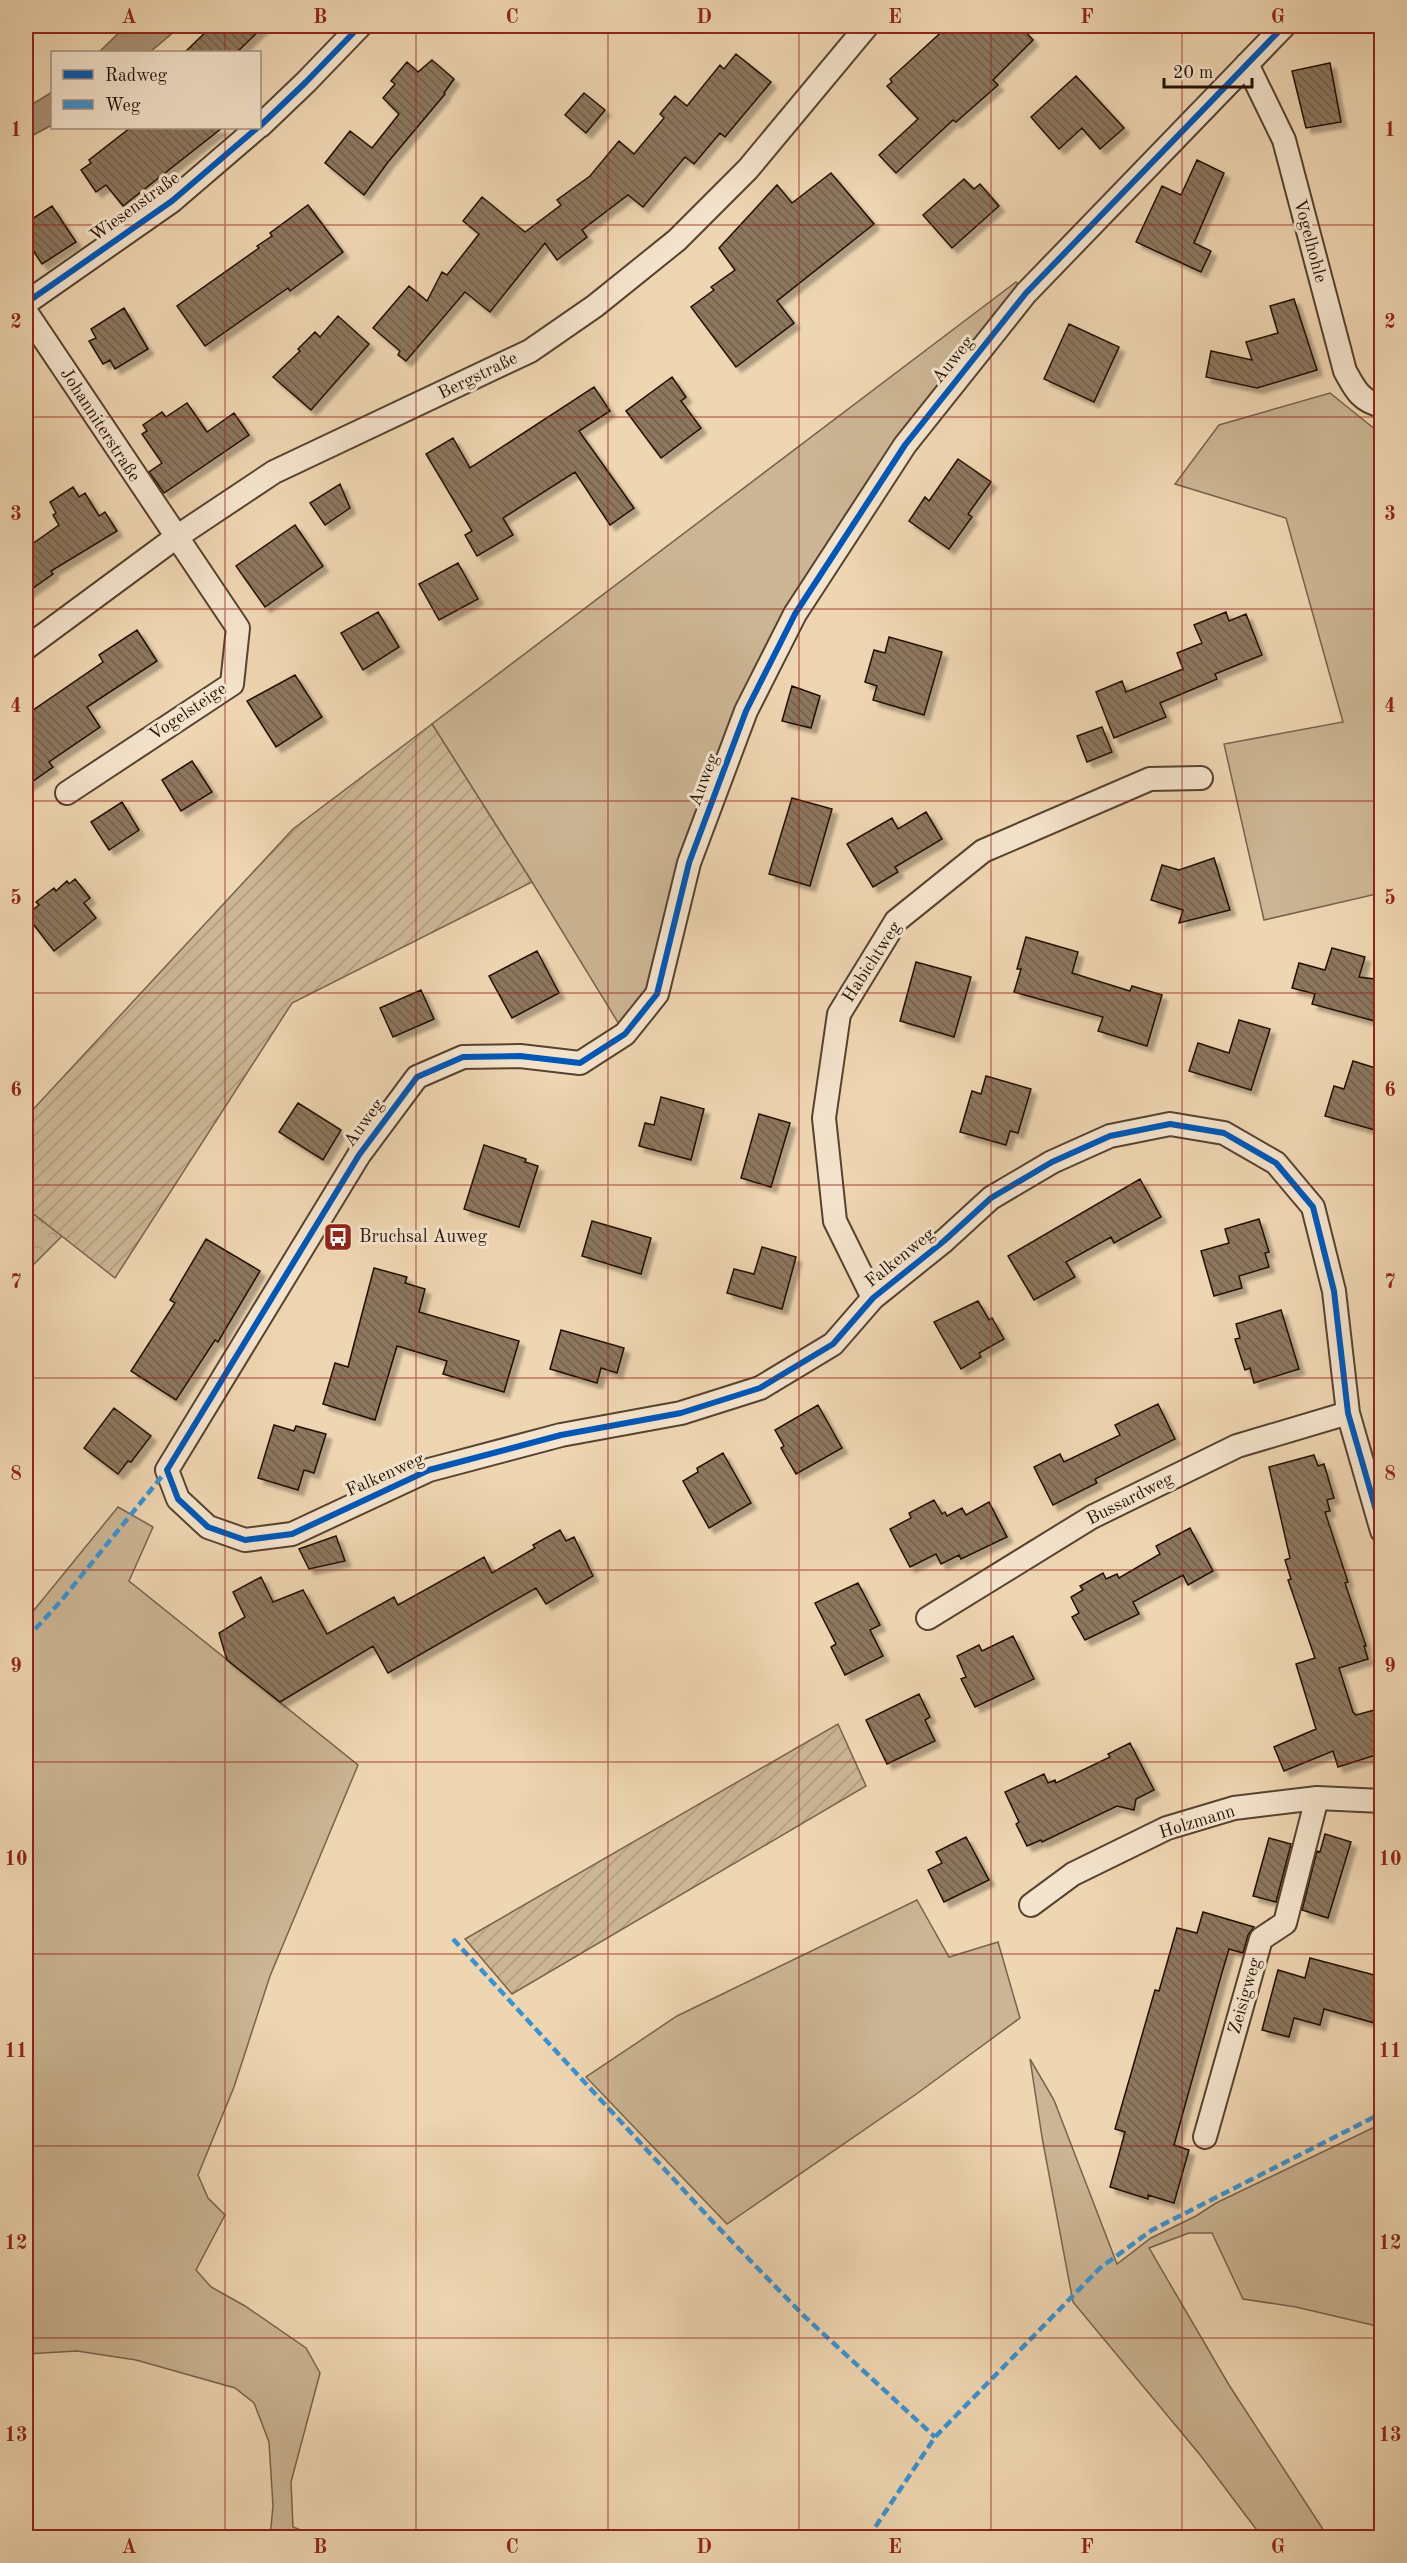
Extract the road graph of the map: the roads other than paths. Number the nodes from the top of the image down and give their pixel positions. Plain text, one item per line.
1 (360, 26) edge
2 (867, 26) edge
3 (1284, 26) edge
4 (1247, 64) junction
5 (261, 124) edge
6 (256, 129) edge
7 (26, 303) edge
8 (26, 312) edge
9 (1382, 406) edge
10 (175, 538) junction
11 (26, 648) edge
12 (1201, 778) dead end
13 (67, 793) dead end
14 (873, 1298) junction
15 (1348, 1413) junction
16 (167, 1470) joint
17 (1382, 1531) edge
18 (928, 1618) dead end
19 (1317, 1798) junction
20 (1382, 1801) edge
21 (1031, 1905) dead end
22 (1205, 2137) dead end

1 - 5 street, Wiesenstraße
2 - 10 street, Bergstraße
3 - 4 street, Auweg
4 - 9 street, Vogelhohle
4 - 16 street, Auweg
6 - 7 street, Wiesenstraße
8 - 10 street, Johanniterstraße
10 - 11 street, Bergstraße
10 - 13 street, Vogelsteige
12 - 14 street, Habichtweg
14 - 15 street, Falkenweg
14 - 16 street, Falkenweg
15 - 17 street, Falkenweg
15 - 18 street, Bussardweg
19 - 20 street, Holzmann
19 - 21 street, Holzmann
19 - 22 street, Zeisigweg

